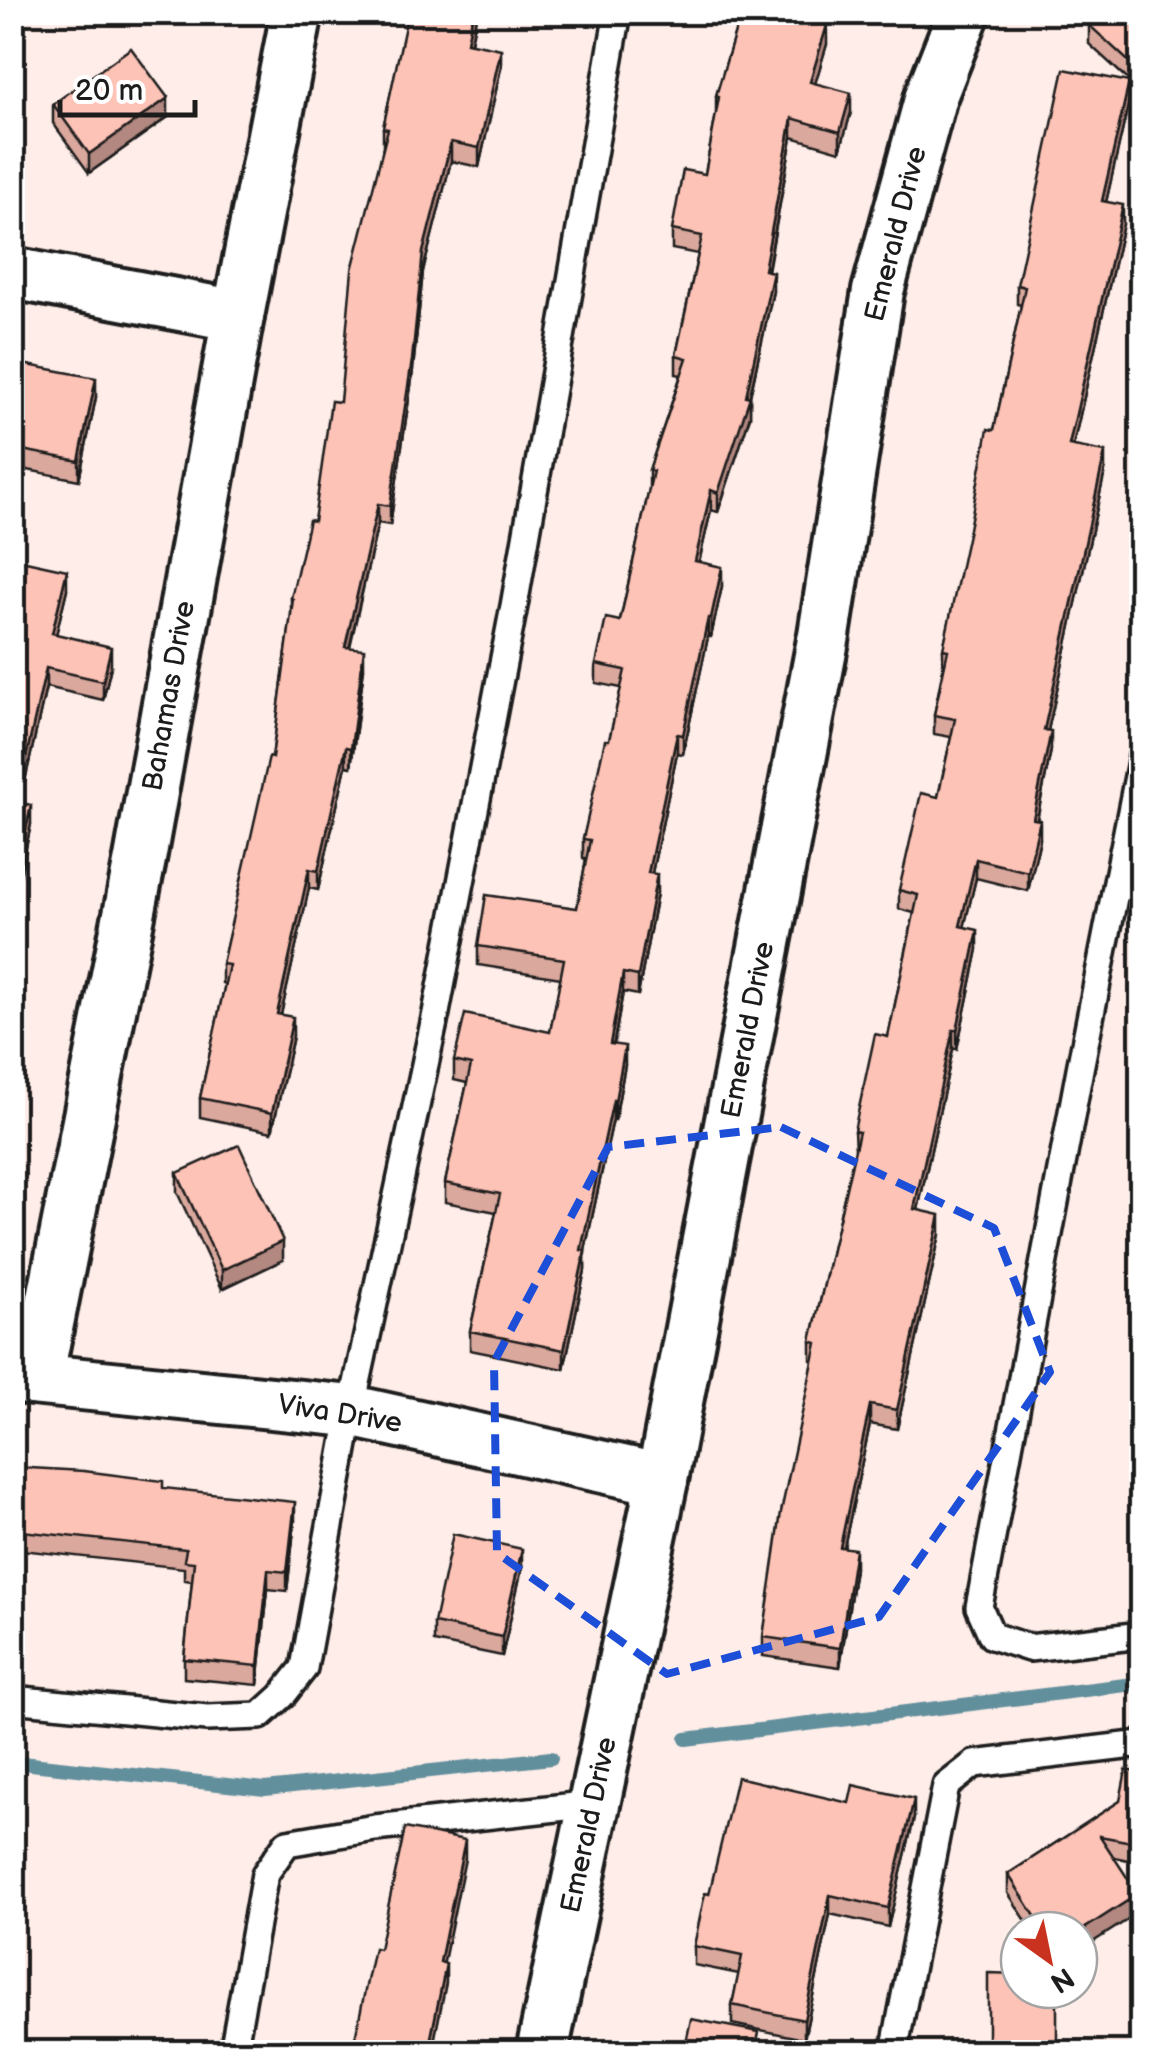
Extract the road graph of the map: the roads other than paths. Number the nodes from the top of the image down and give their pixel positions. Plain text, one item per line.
1 (297, 12) edge
2 (618, 12) edge
3 (964, 12) edge
4 (12, 274) edge
5 (238, 316) junction
6 (1142, 756) edge
7 (25, 1378) edge
8 (352, 1411) junction
9 (662, 1480) junction
10 (1142, 1635) edge
11 (12, 1698) edge
12 (1142, 1744) edge
13 (593, 1804) junction
14 (232, 2052) edge
15 (542, 2052) edge
16 (894, 2052) edge

1 - 5 street, Bahamas Drive
2 - 8 lane
3 - 9 street, Emerald Drive
4 - 5 street
5 - 7 street, Bahamas Drive
6 - 10 lane
7 - 8 street, Viva Drive
8 - 9 street, Viva Drive
8 - 11 lane
9 - 13 street, Emerald Drive
12 - 16 lane
13 - 14 lane
13 - 15 street, Emerald Drive

